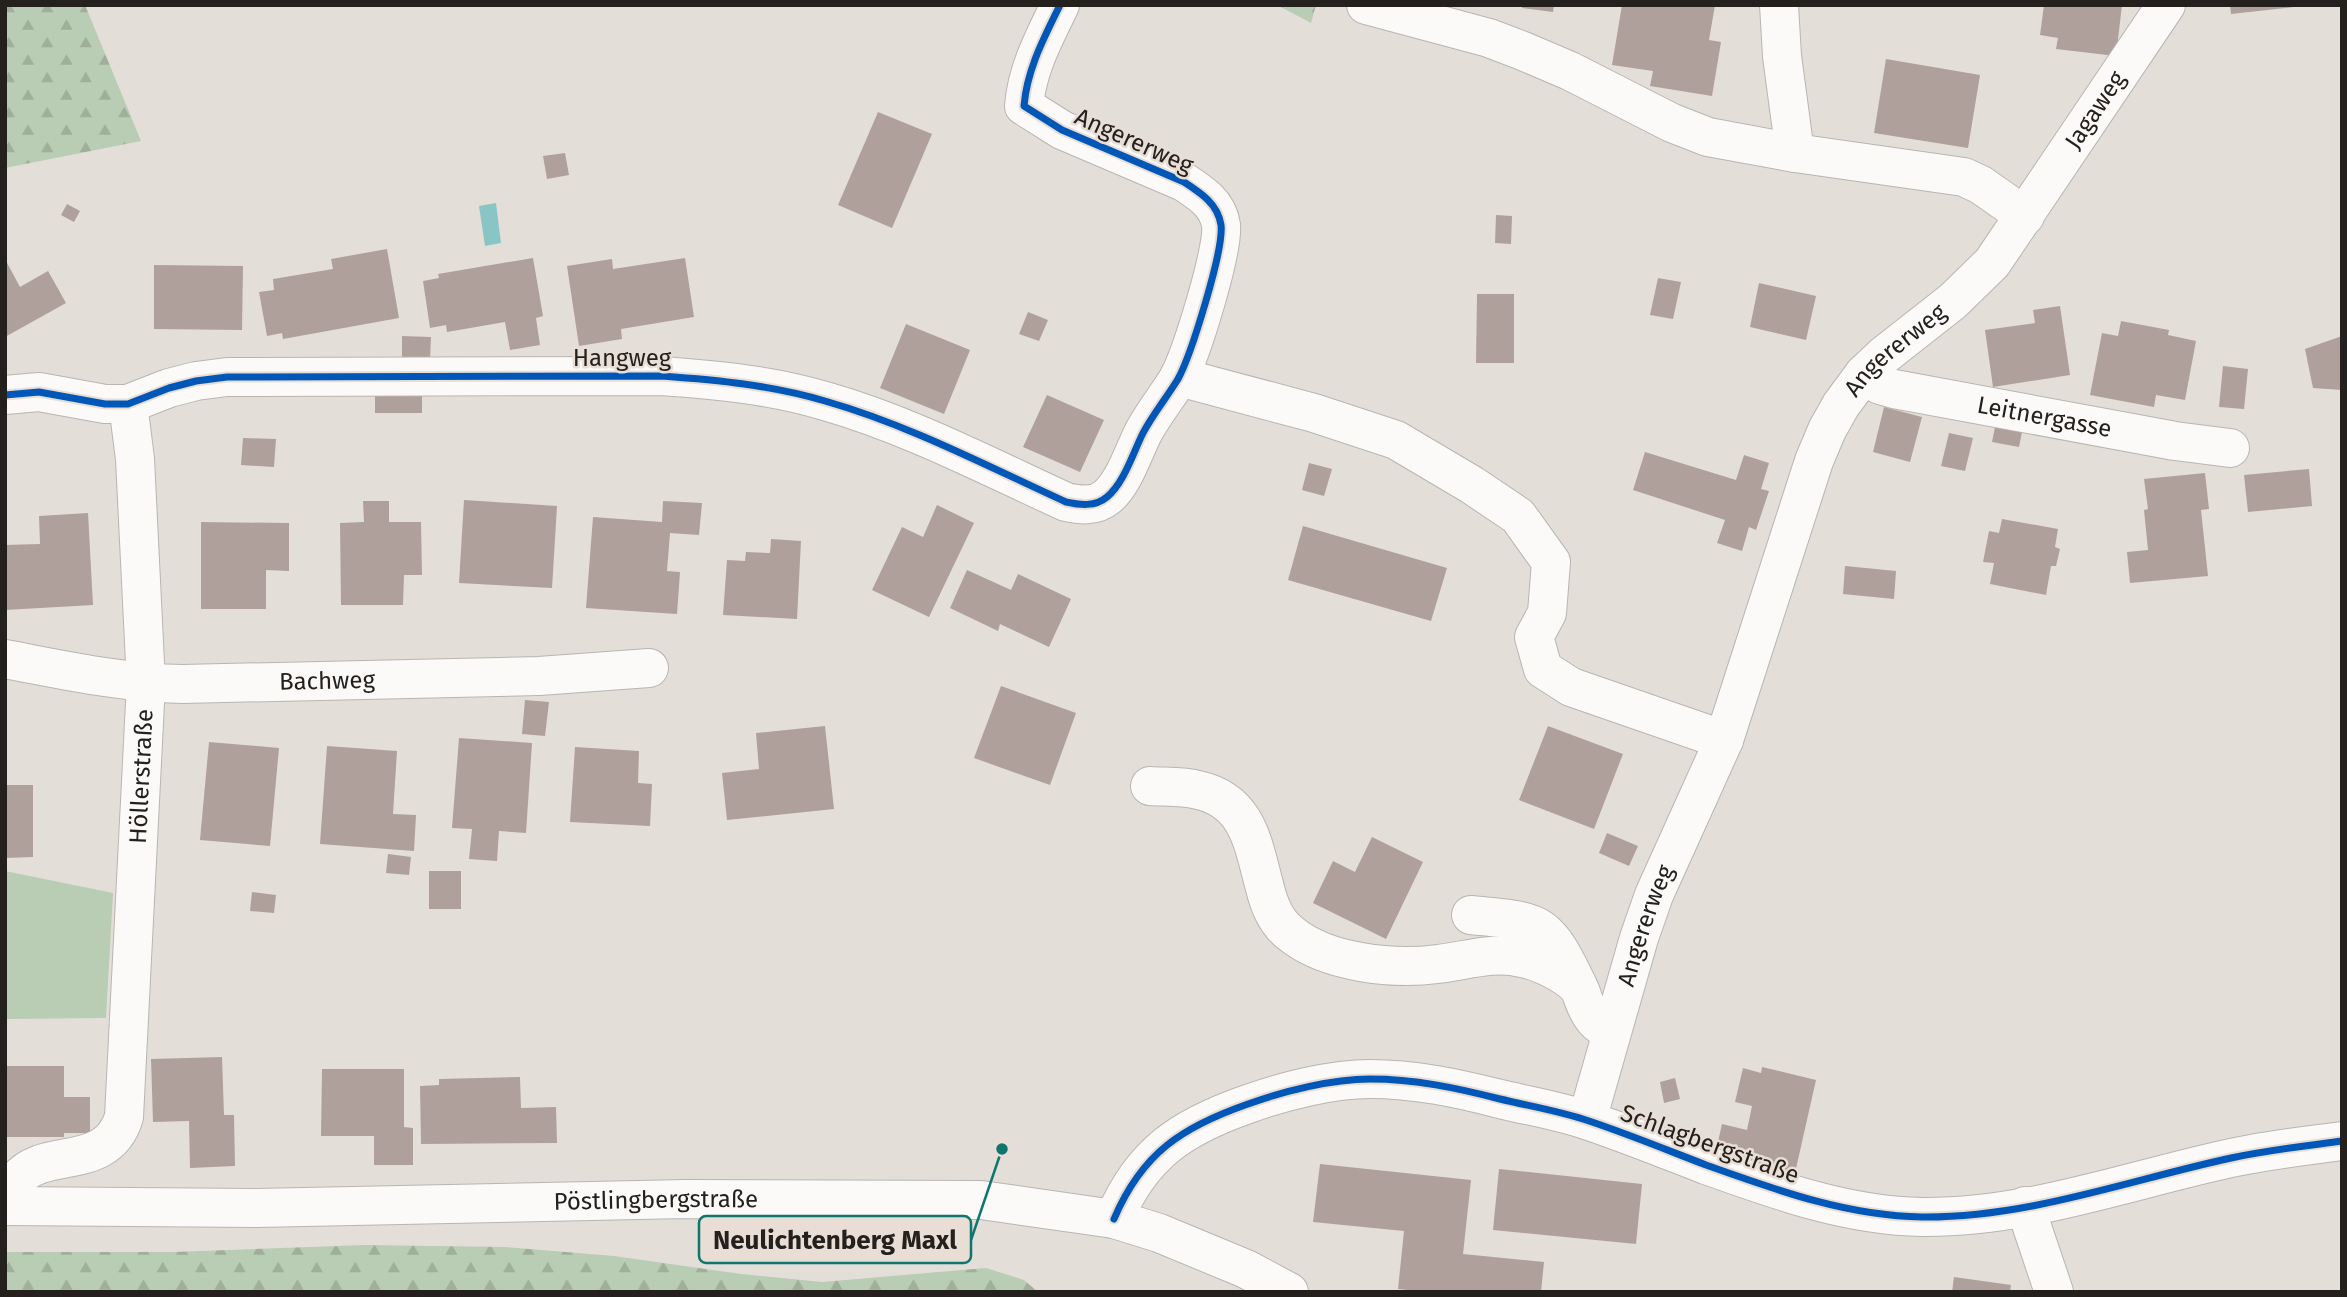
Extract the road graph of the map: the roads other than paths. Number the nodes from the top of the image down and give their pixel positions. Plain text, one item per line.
1 (1060, 5) edge
2 (1366, 5) edge
3 (1779, 5) edge
4 (2166, 5) edge
5 (1795, 153) junction
6 (2025, 216) junction
7 (1864, 374) junction
8 (1179, 377) junction
9 (5, 394) edge
10 (128, 404) junction
11 (2230, 448) dead end
12 (1096, 503) joint
13 (5, 659) edge
14 (649, 668) dead end
15 (146, 683) junction
16 (1724, 740) junction
17 (1150, 786) dead end
18 (1471, 915) dead end
19 (1579, 988) junction
20 (1611, 1031) junction
21 (1587, 1120) junction
22 (2342, 1141) edge
23 (8, 1206) edge
24 (2025, 1206) junction
25 (1114, 1219) junction
26 (1289, 1292) edge
27 (2054, 1292) edge

1 - 8 street, Angererweg
2 - 5 street
3 - 5 street
4 - 6 street, Jagaweg
5 - 6 street
6 - 7 street, Angererweg
7 - 11 street, Leitnergasse
7 - 16 street, Angererweg
8 - 12 street, Angererweg
8 - 16 street
9 - 10 street
10 - 12 street, Hangweg
10 - 15 street, Höllerstraße
13 - 15 street, Bachweg
14 - 15 street, Bachweg
15 - 23 street, Höllerstraße
16 - 20 street, Angererweg
17 - 19 street
18 - 19 street
19 - 20 street
20 - 21 street, Angererweg
21 - 24 street, Schlagbergstraße
21 - 25 street, Schlagbergstraße
22 - 24 street, Schlagbergstraße
23 - 25 street, Pöstlingbergstraße
24 - 27 street
25 - 26 street, Pöstlingbergstraße

